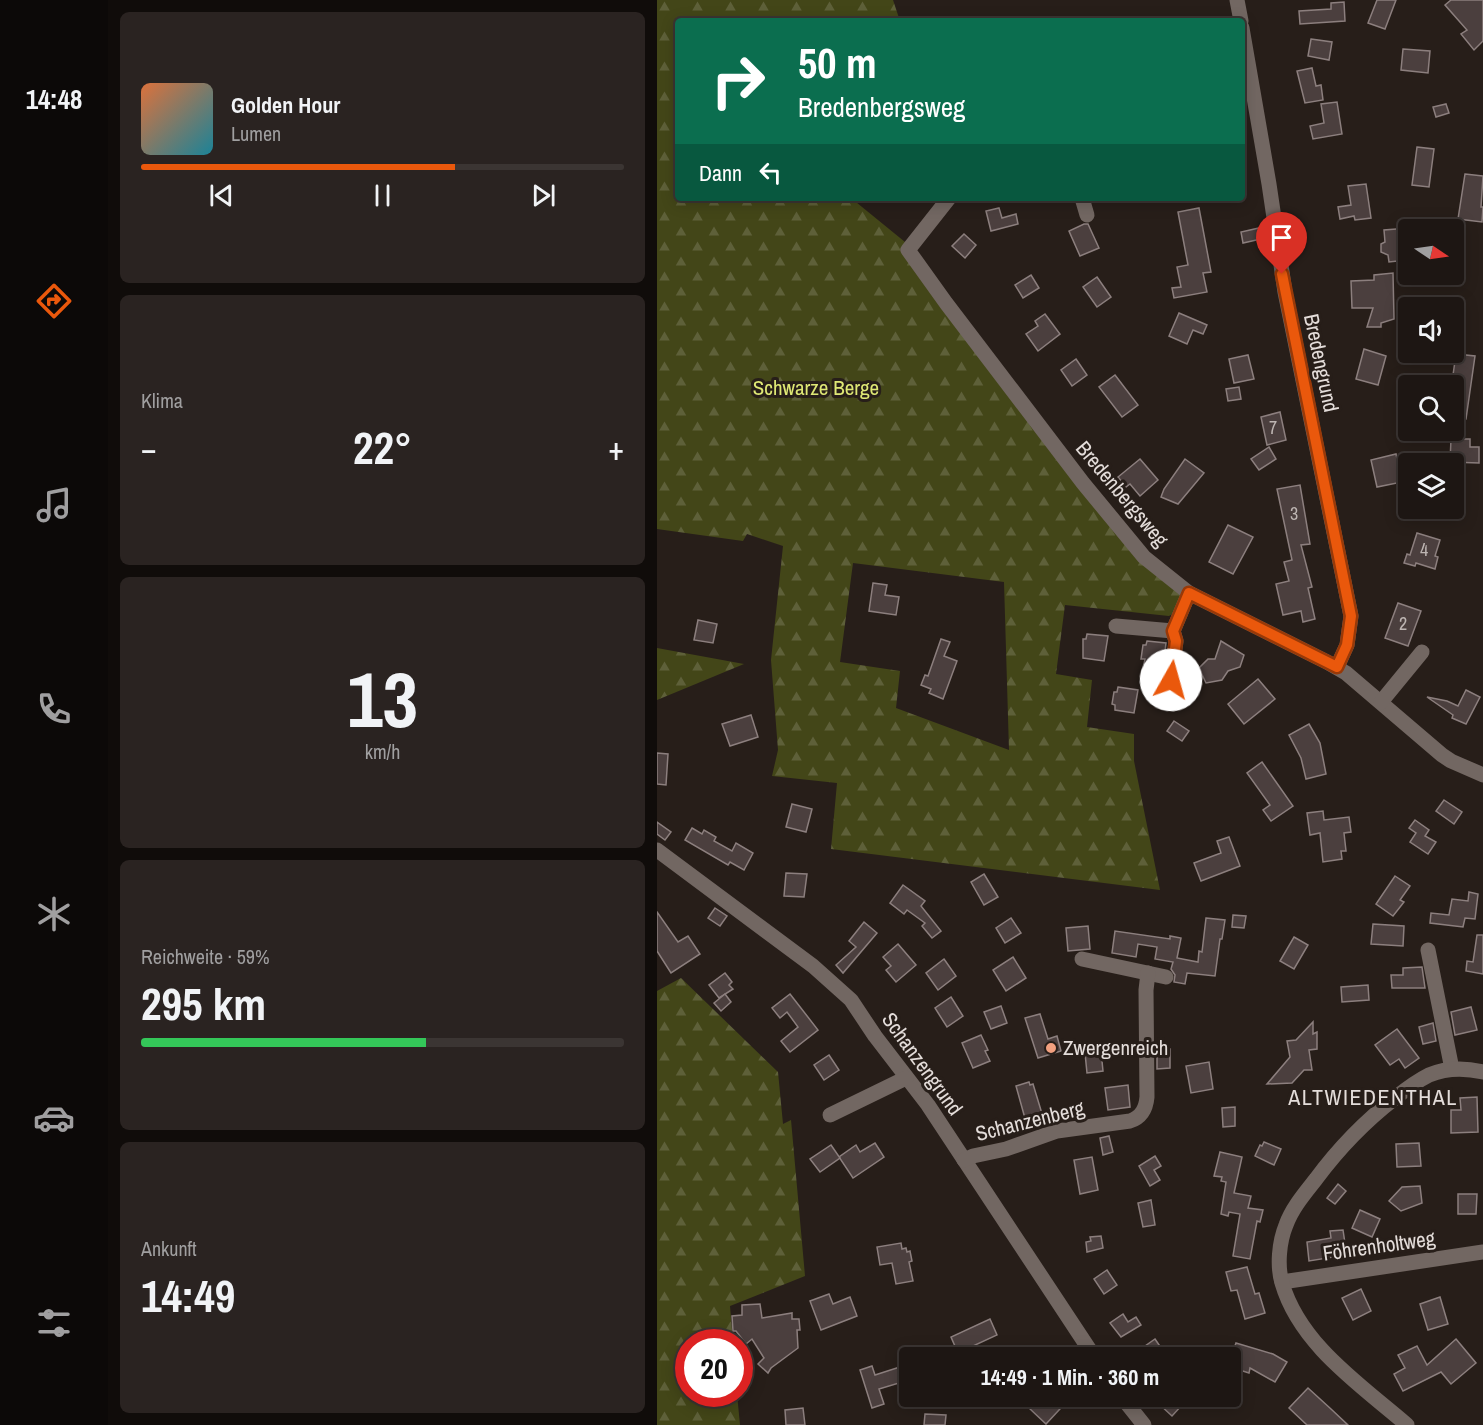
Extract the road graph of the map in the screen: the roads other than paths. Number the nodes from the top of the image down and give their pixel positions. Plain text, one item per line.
1 (1237, 0) edge
2 (1240, 18) edge
3 (1245, 45) edge
4 (947, 201) edge
5 (1083, 201) edge
6 (1087, 215) dead end
7 (1189, 593) junction
8 (1116, 626) dead end
9 (1173, 631) junction
10 (1422, 652) dead end
11 (1337, 667) junction
12 (1155, 693) dead end
13 (1381, 702) junction
14 (1483, 775) edge
15 (659, 855) edge
16 (1428, 950) dead end
17 (1082, 959) dead end
18 (1148, 973) junction
19 (1166, 976) dead end
20 (1452, 1069) junction
21 (1483, 1072) edge
22 (906, 1078) junction
23 (830, 1115) dead end
24 (964, 1160) junction
25 (1483, 1252) edge
26 (1282, 1282) junction
27 (1088, 1347) edge
28 (1129, 1407) edge
29 (1142, 1424) edge
30 (1407, 1425) edge

1 - 2 street
3 - 11 street, Bredengrund
4 - 7 street, Bredenbergsweg
5 - 6 street
7 - 9 street
7 - 11 street, Bredenbergsweg
8 - 9 street
9 - 12 street
10 - 13 street
11 - 13 street, Bredenbergsweg
13 - 14 street, Bredenbergsweg
15 - 22 street, Schanzengrund
16 - 20 street
17 - 18 street
18 - 19 street
18 - 24 street, Schanzenberg
20 - 21 street
20 - 26 street
22 - 23 street
22 - 24 street, Schanzengrund
24 - 27 street, Schanzengrund
25 - 26 street, Föhrenholtweg
26 - 30 street
28 - 29 street

